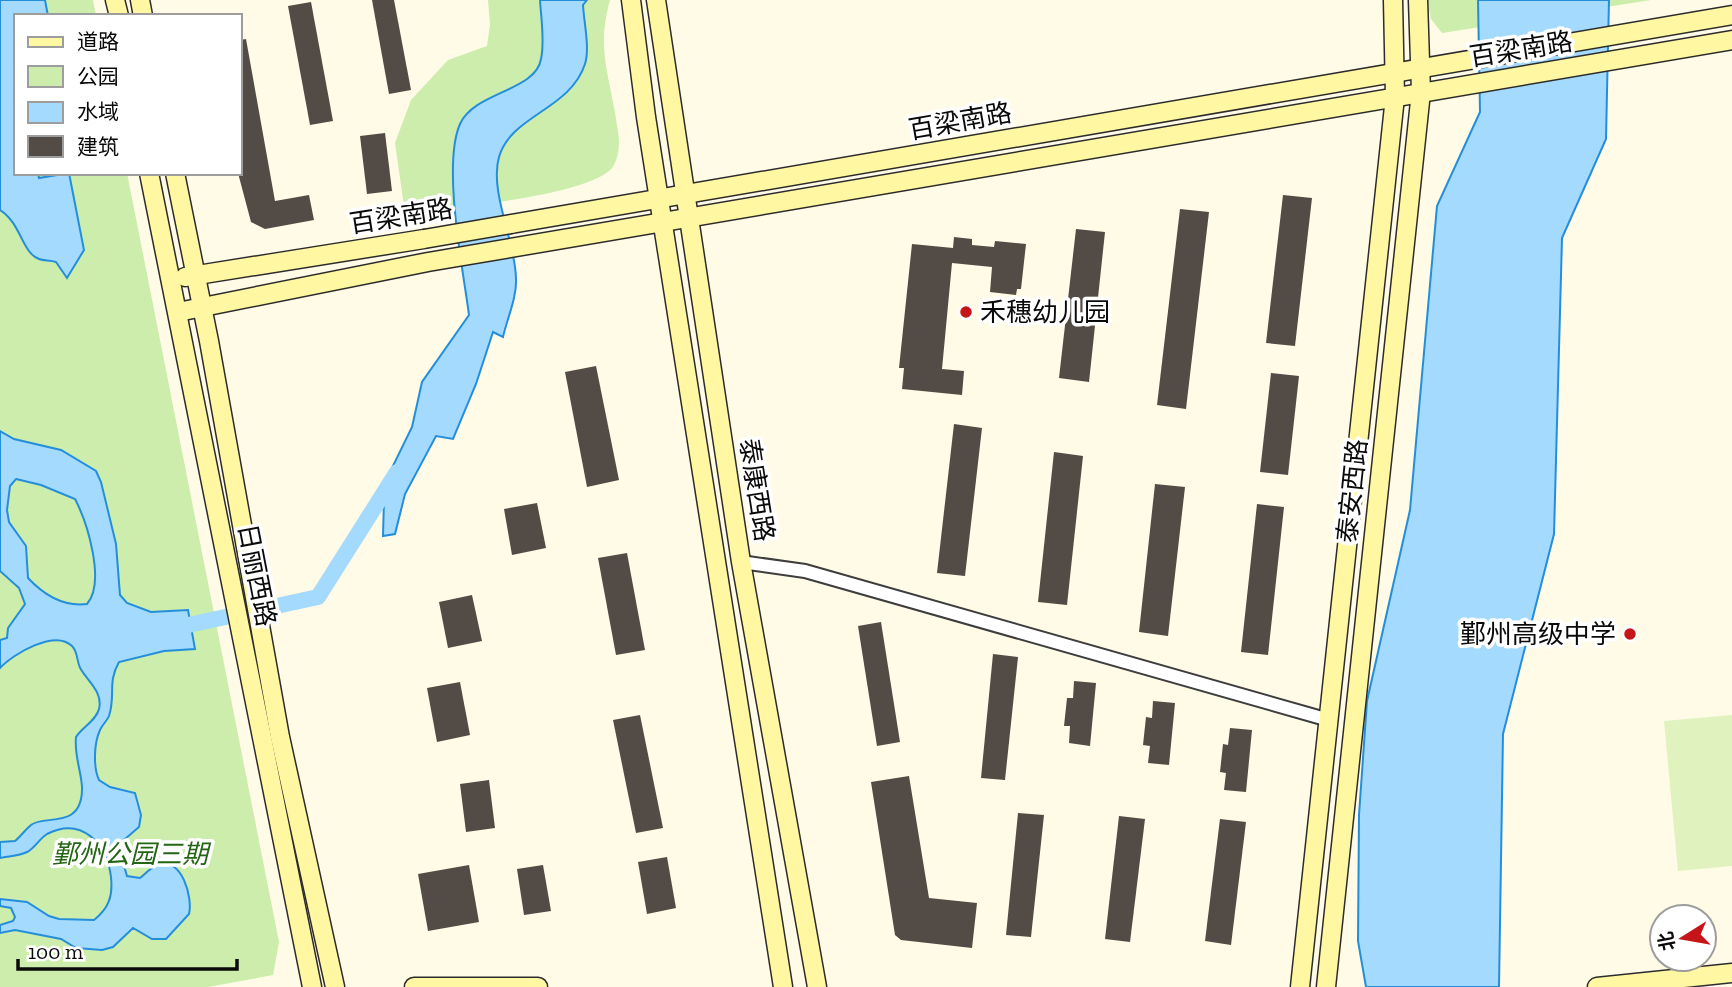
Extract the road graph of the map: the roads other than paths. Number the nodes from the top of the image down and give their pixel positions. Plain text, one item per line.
1 (631, 0) edge
2 (656, 0) edge
3 (1393, 0) edge
4 (1418, 0) edge
5 (1732, 15) edge
6 (1732, 40) edge
7 (1422, 68) junction
8 (1396, 73) junction
9 (1421, 92) junction
10 (1395, 97) junction
11 (149, 175) edge
12 (175, 175) edge
13 (685, 194) junction
14 (660, 199) junction
15 (689, 219) junction
16 (663, 223) junction
17 (196, 275) junction
18 (171, 279) junction
19 (202, 307) junction
20 (178, 312) junction
21 (741, 562) junction
22 (1329, 720) junction
23 (1732, 973) edge
24 (312, 987) edge
25 (335, 987) edge
26 (414, 987) edge
27 (538, 987) edge
28 (783, 987) edge
29 (817, 987) edge
30 (1300, 987) edge
31 (1326, 987) edge
32 (1597, 987) edge

1 - 14 main road, 泰康西路
2 - 13 main road, 泰康西路
3 - 8 main road, 泰安西路
4 - 7 main road, 泰安西路
5 - 7 main road, 百梁南路
6 - 9 main road, 百梁南路
7 - 8 main road, 百梁南路
7 - 9 main road, 泰安西路
8 - 10 main road, 泰安西路
8 - 13 main road, 百梁南路
9 - 10 main road, 百梁南路
9 - 31 main road, 泰安西路
10 - 15 main road, 百梁南路
10 - 22 main road, 泰安西路
11 - 18 main road, 日丽西路
12 - 17 main road, 日丽西路
13 - 14 main road, 百梁南路
13 - 15 main road, 泰康西路
14 - 16 main road, 泰康西路
14 - 17 main road, 百梁南路, bridge
15 - 16 main road, 百梁南路
15 - 21 main road, 泰康西路
16 - 19 main road, 百梁南路
16 - 28 main road, 泰康西路
17 - 18 main road, 百梁南路
17 - 19 main road, 日丽西路
18 - 20 main road, 日丽西路
19 - 20 main road, 百梁南路
19 - 25 main road, 日丽西路
20 - 24 main road, 日丽西路
21 - 22 street
21 - 29 main road, 泰康西路
22 - 30 main road, 泰安西路
23 - 32 main road
26 - 27 main road

